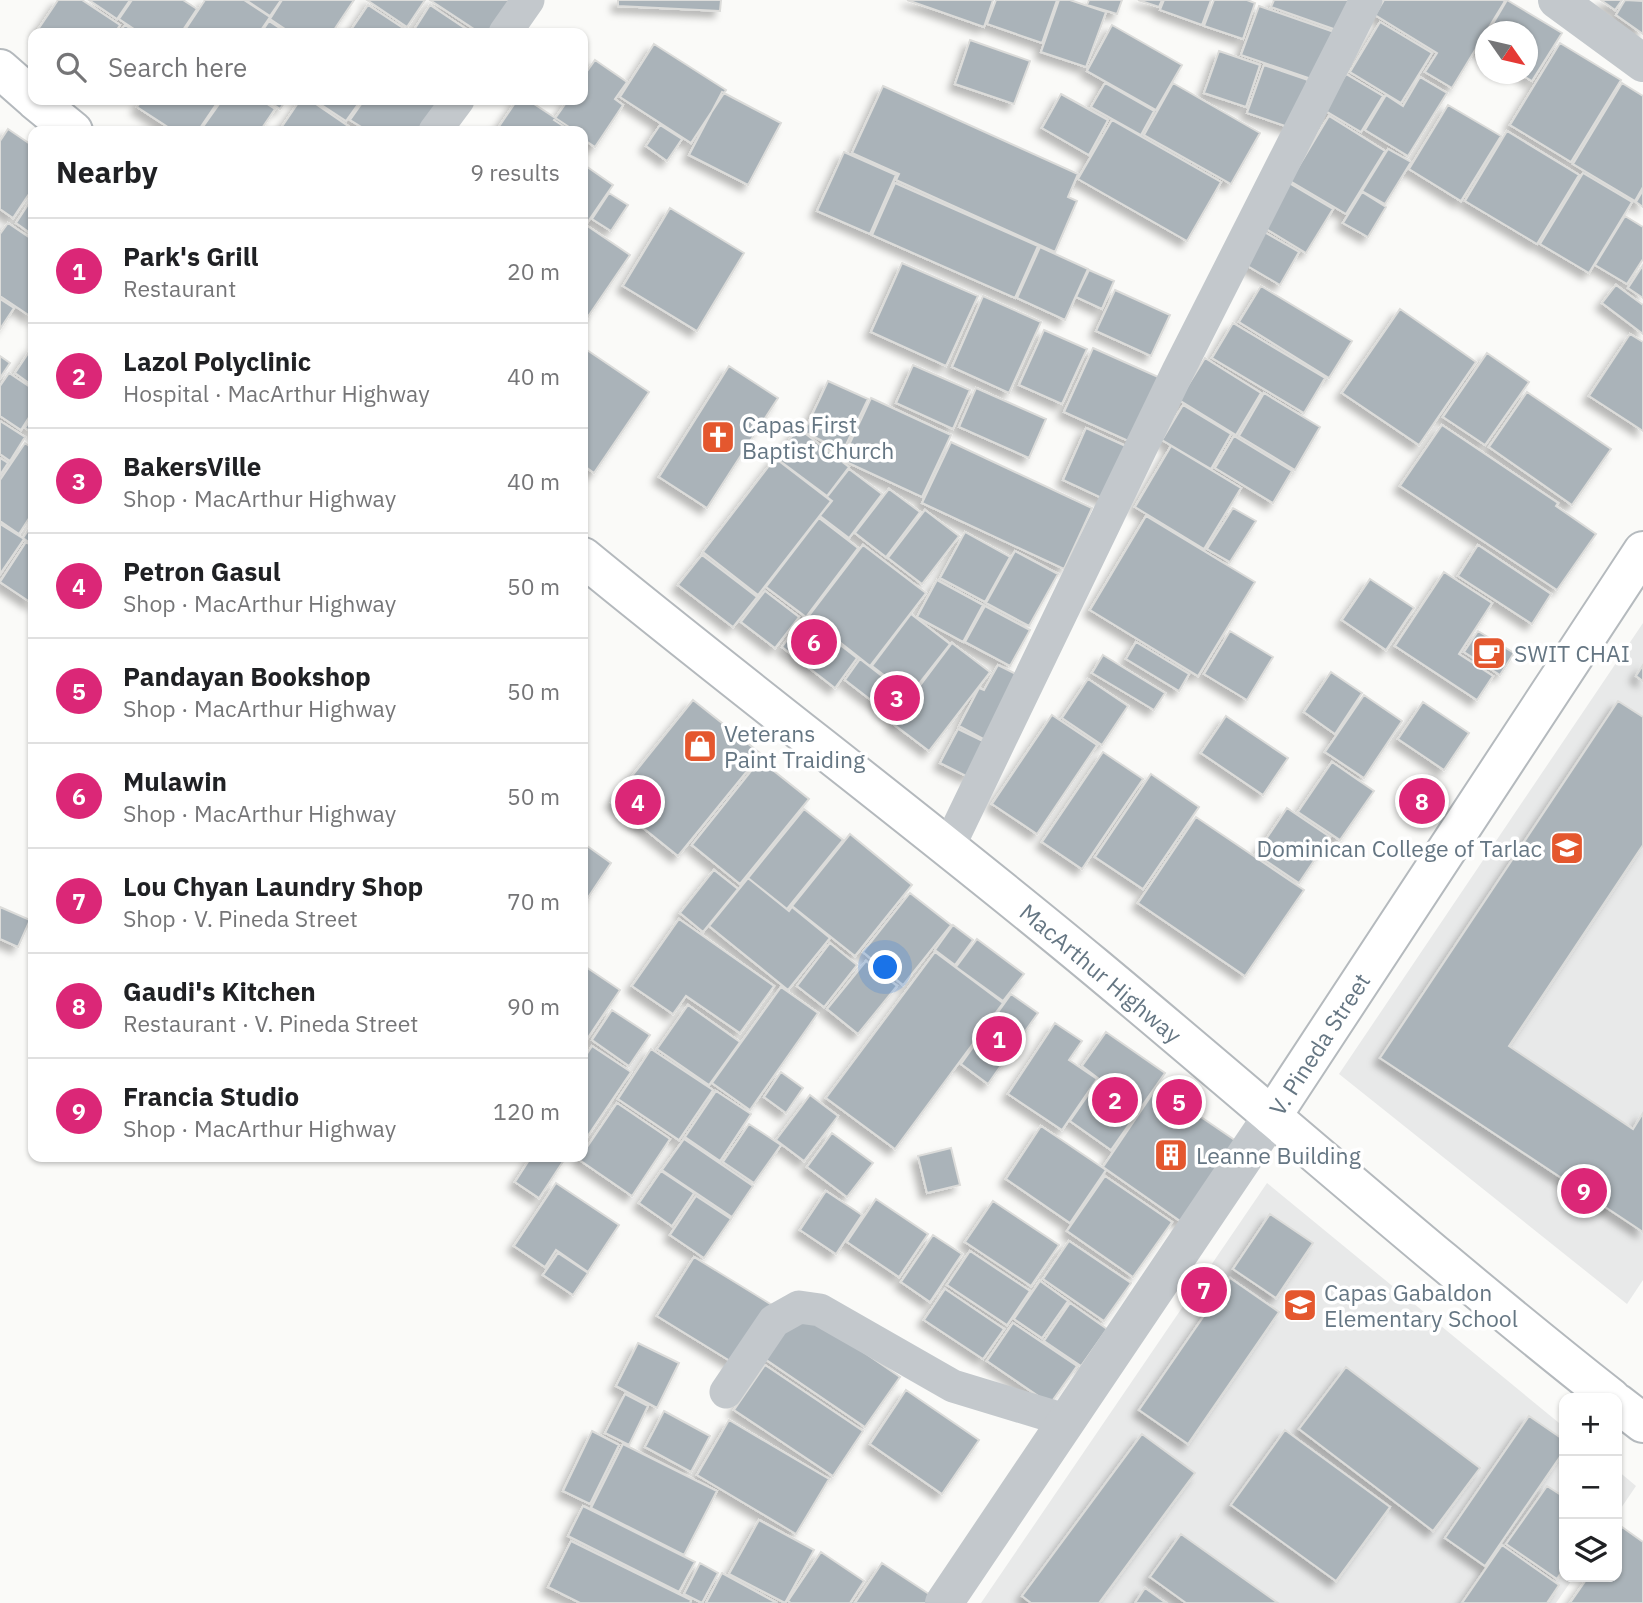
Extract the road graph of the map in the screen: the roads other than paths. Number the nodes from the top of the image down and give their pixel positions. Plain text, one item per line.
1 (528, 0) edge
2 (1366, 0) edge
3 (1557, 0) edge
4 (508, 28) edge
5 (1643, 63) edge
6 (0, 69) edge
7 (28, 94) edge
8 (41, 105) edge
9 (454, 105) edge
10 (67, 126) edge
11 (439, 126) edge
12 (1643, 551) edge
13 (588, 561) edge
14 (948, 846) junction
15 (1272, 1116) junction
16 (726, 1392) dead end
17 (1605, 1393) edge
18 (1622, 1407) edge
19 (1065, 1420) junction
20 (1643, 1423) edge
21 (944, 1603) edge

1 - 4 street
2 - 14 street
3 - 5 street
6 - 7 main road
8 - 10 main road
9 - 11 street
12 - 15 main road, V. Pineda Street
13 - 14 main road, MacArthur Highway
14 - 15 main road, MacArthur Highway
15 - 17 main road, MacArthur Highway
15 - 19 street, V. Pineda Street
16 - 19 street
18 - 20 main road
19 - 21 street, V. Pineda Street

